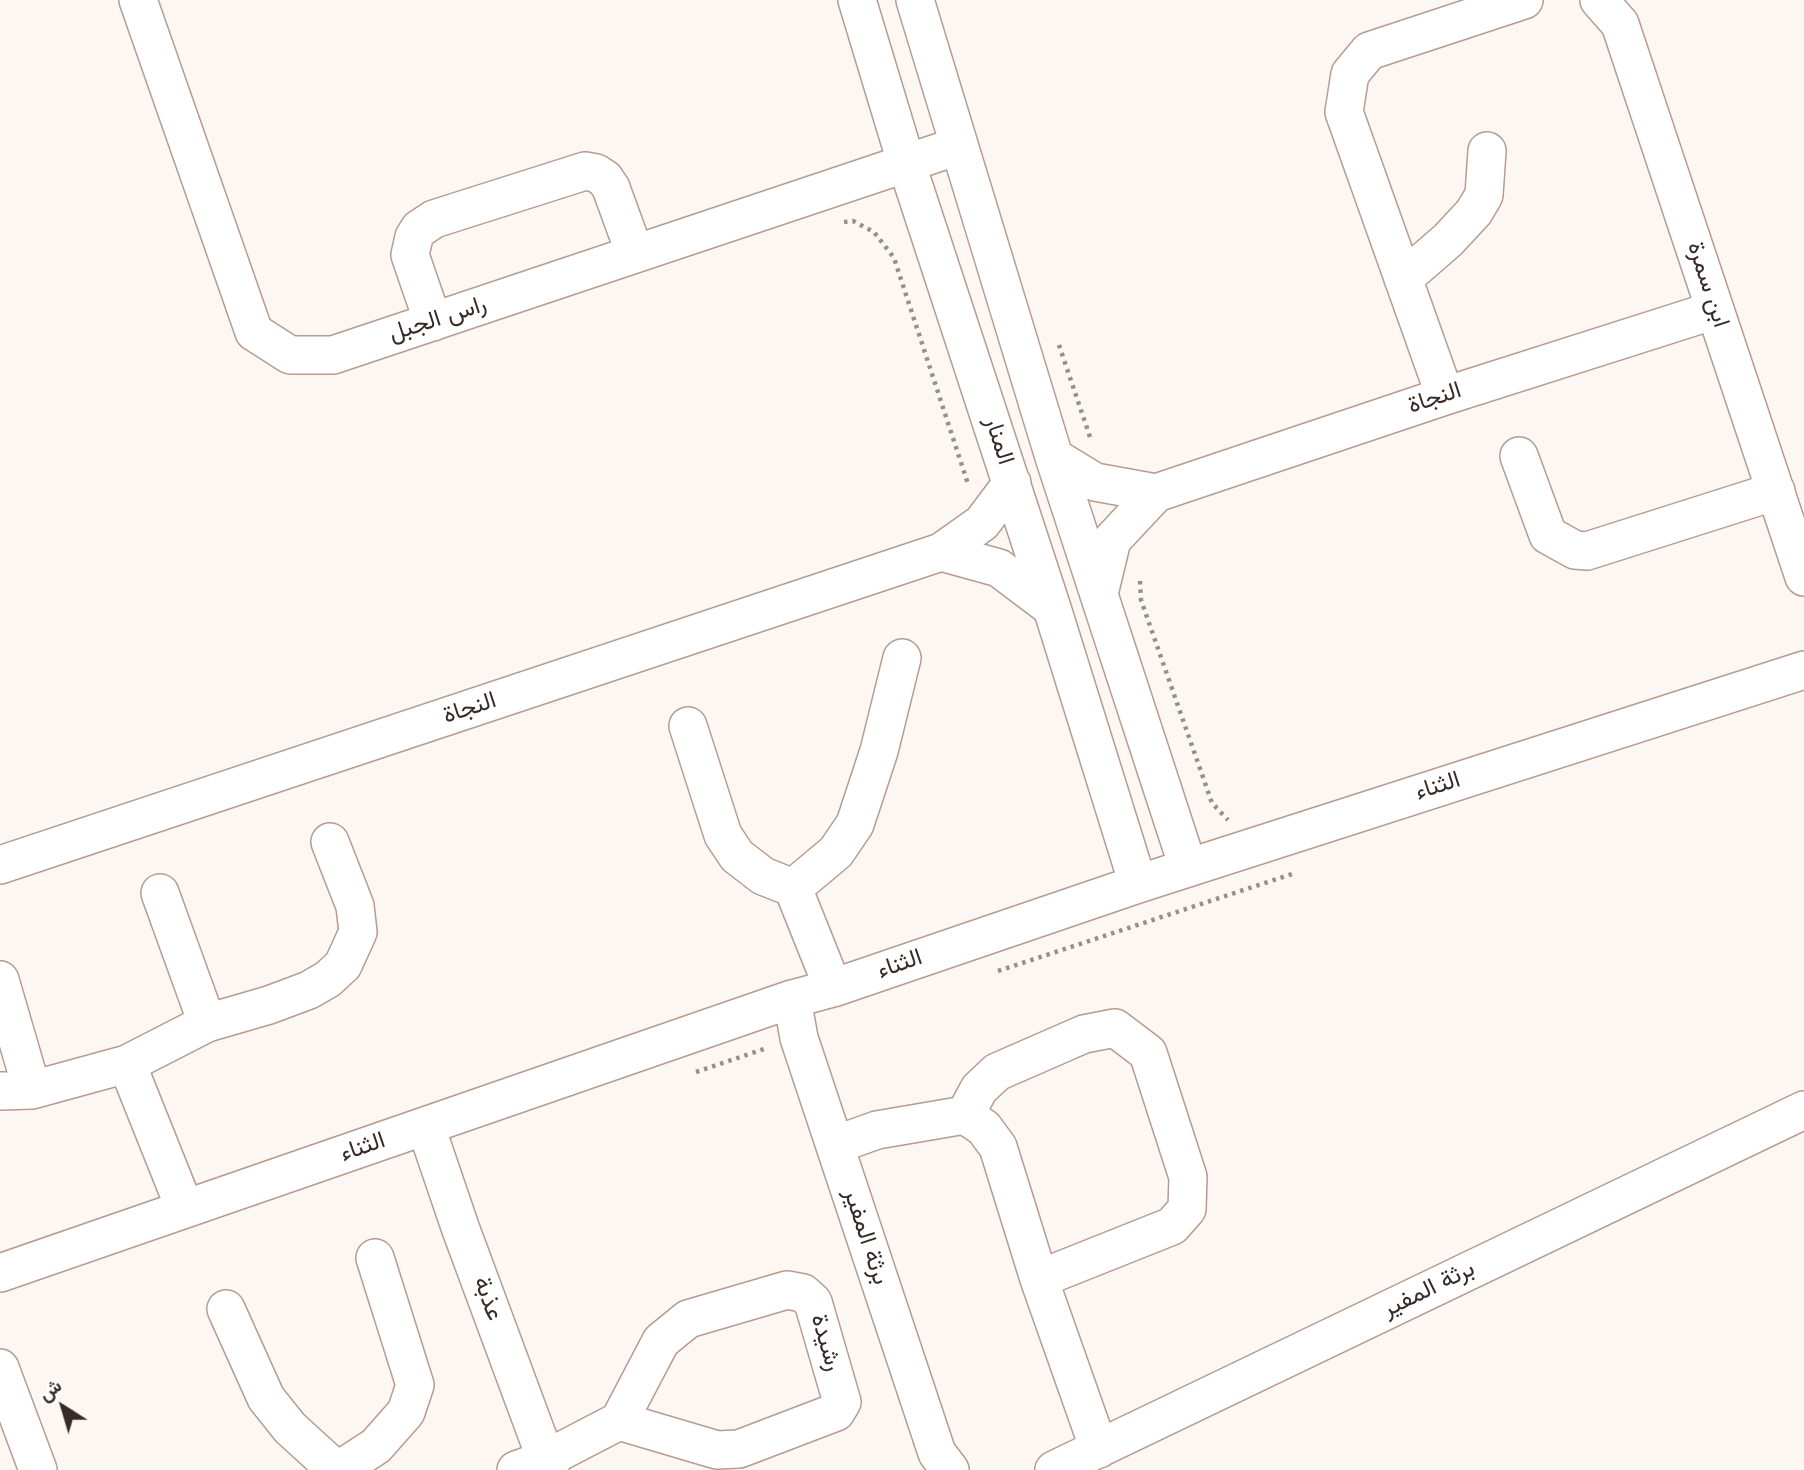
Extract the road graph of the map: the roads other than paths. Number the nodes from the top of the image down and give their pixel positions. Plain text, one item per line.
1 (138, 0) edge
2 (857, 0) edge
3 (915, 0) edge
4 (1524, 0) edge
5 (1599, 0) edge
6 (958, 146) junction
7 (1487, 150) dead end
8 (906, 163) junction
9 (635, 254) junction
10 (1403, 279) junction
11 (1715, 310) junction
12 (433, 322) junction
13 (1445, 396) junction
14 (1519, 456) dead end
15 (1054, 457) junction
16 (1012, 483) junction
17 (1776, 491) junction
18 (1156, 493) junction
19 (941, 552) junction
20 (1804, 577) edge
21 (1099, 594) junction
22 (1052, 608) junction
23 (902, 658) dead end
24 (1804, 670) edge
25 (688, 726) dead end
26 (330, 842) dead end
27 (0, 865) edge
28 (1188, 867) junction
29 (1138, 884) junction
30 (793, 888) junction
31 (160, 893) dead end
32 (0, 980) edge
33 (834, 988) junction
34 (792, 999) junction
35 (206, 1023) junction
36 (127, 1064) junction
37 (16, 1090) edge
38 (1804, 1110) edge
39 (965, 1115) junction
40 (426, 1126) junction
41 (835, 1145) junction
42 (186, 1209) junction
43 (375, 1258) dead end
44 (0, 1273) edge
45 (1039, 1279) junction
46 (226, 1309) dead end
47 (2, 1380) edge
48 (619, 1421) junction
49 (1099, 1449) junction
50 (537, 1466) edge
51 (38, 1470) edge
52 (337, 1470) edge
53 (950, 1470) edge
54 (1054, 1470) edge

1 - 12 street, راس الجبل
2 - 8 street, المنار
3 - 6 street, المنار
4 - 10 street
5 - 11 street, ابن سمرة
6 - 8 street, راس الجبل
6 - 15 street, المنار
7 - 10 street
8 - 9 street, راس الجبل
8 - 16 street, المنار
9 - 12 street, راس الجبل
9 - 12 street
10 - 13 street
11 - 13 street, النجاة
11 - 17 street, ابن سمرة
13 - 18 street, النجاة
14 - 17 street
15 - 18 street, النجاة
15 - 21 street, المنار
16 - 19 street, النجاة
16 - 22 street, المنار
17 - 20 street, ابن سمرة
18 - 21 street, النجاة
19 - 22 street
19 - 27 street, النجاة
21 - 28 street, المنار
22 - 29 street, المنار
23 - 30 street
24 - 28 street, الثناء
25 - 30 street
26 - 35 street
28 - 29 street, الثناء
29 - 33 street, الثناء
30 - 33 street
31 - 35 street
32 - 37 street
33 - 34 street, الثناء
34 - 40 street, الثناء
34 - 41 street, برثة المفير
35 - 36 street
36 - 37 street
36 - 42 street
38 - 49 street, برثة المفير
39 - 41 street
39 - 45 street
39 - 45 street
40 - 42 street, الثناء
40 - 50 street, عذبة
41 - 53 street, برثة المفير
42 - 44 street, الثناء
43 - 52 street
45 - 49 street
46 - 52 street
47 - 51 street
48 - 48 street, رشيدة
48 - 50 street
49 - 54 street, برثة المفير

